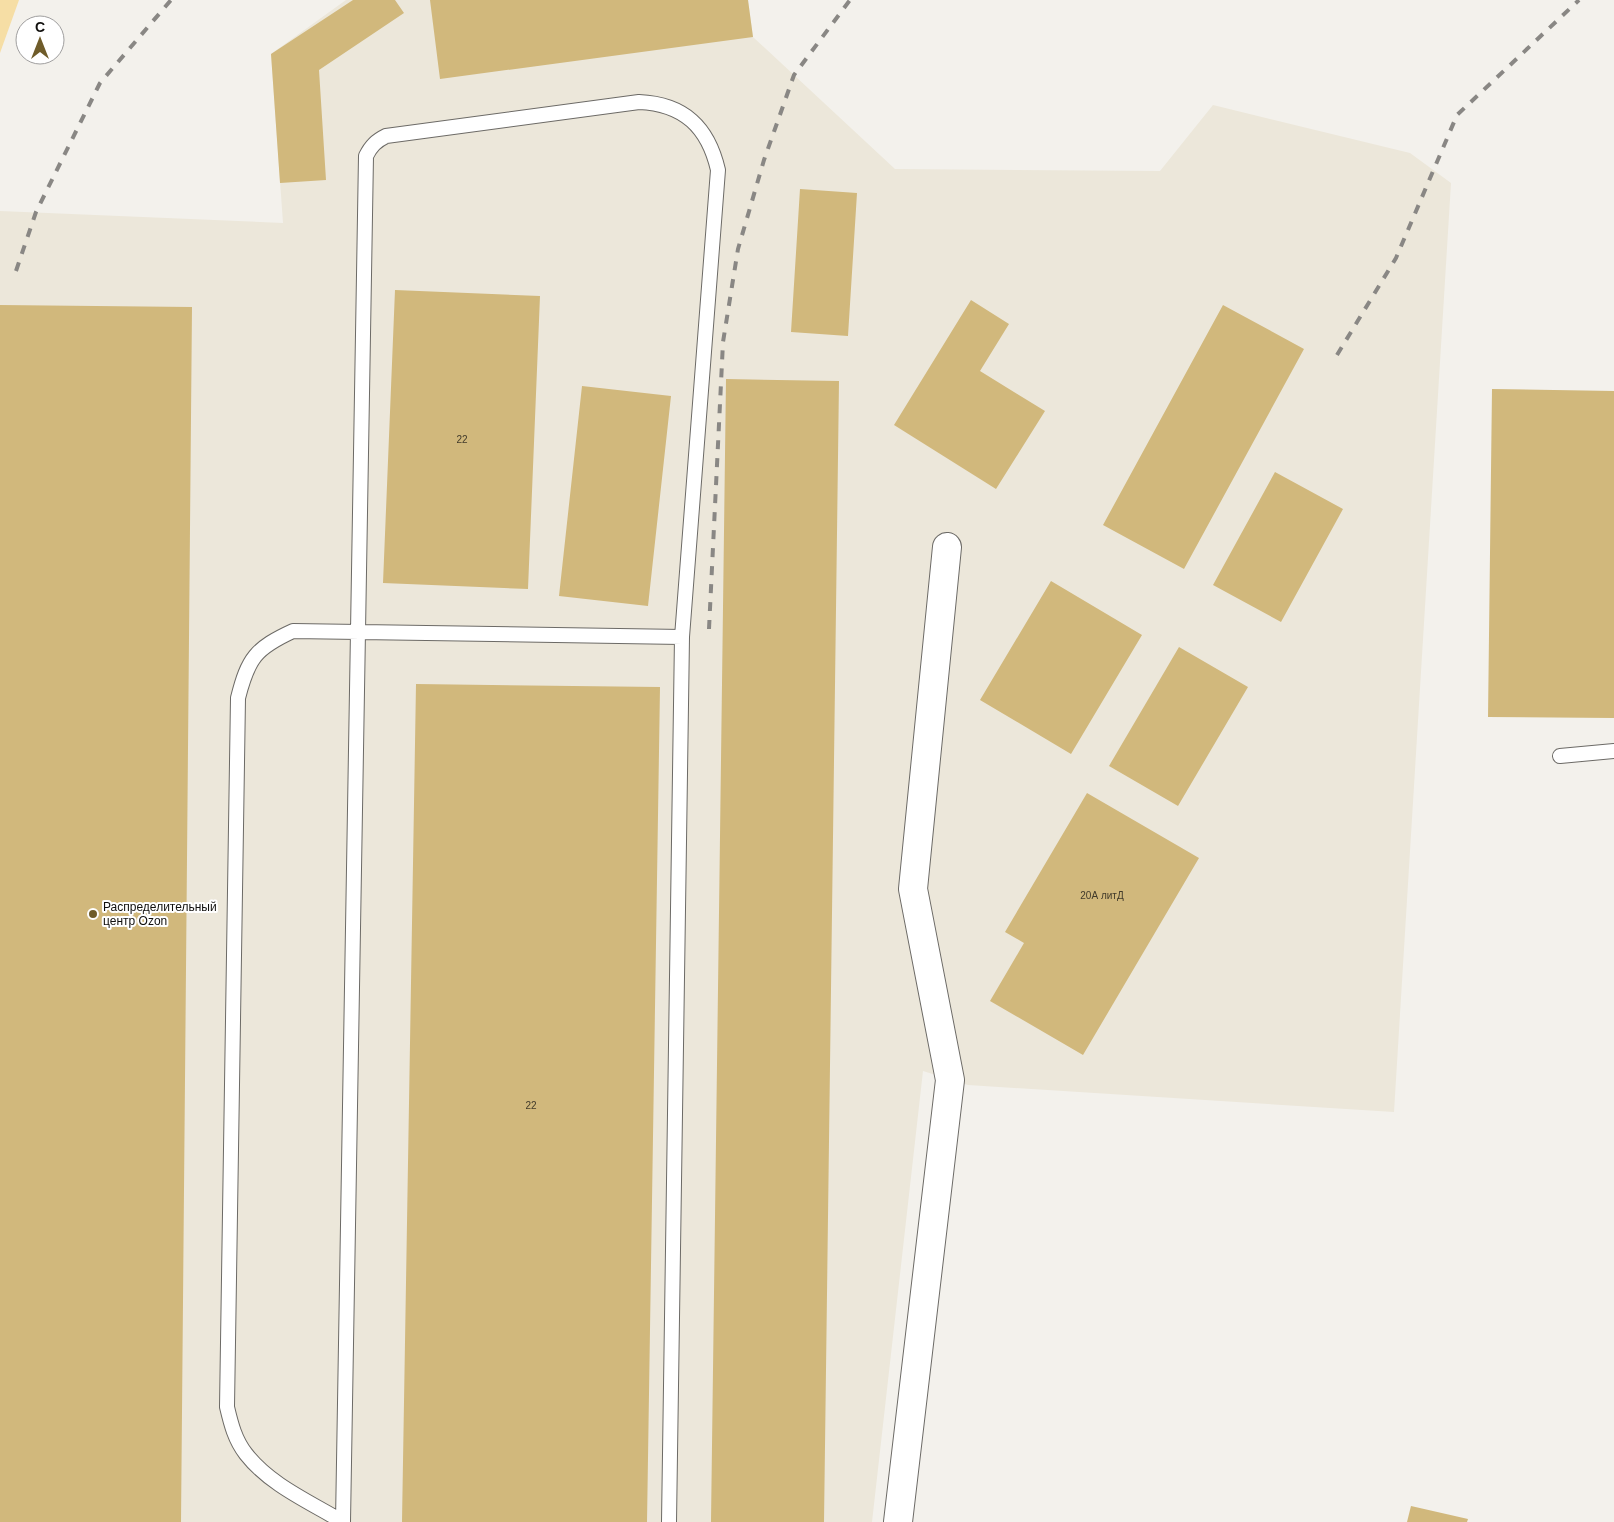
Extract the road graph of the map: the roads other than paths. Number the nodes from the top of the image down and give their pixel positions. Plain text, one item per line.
1 (947, 547) dead end
2 (357, 632) junction
3 (682, 637) junction
4 (1614, 751) edge
5 (1560, 756) dead end
6 (343, 1522) edge
7 (669, 1522) edge
8 (898, 1522) edge

1 - 8 street
2 - 3 lane
2 - 3 lane
2 - 6 lane
2 - 6 lane
3 - 7 lane
4 - 5 lane

